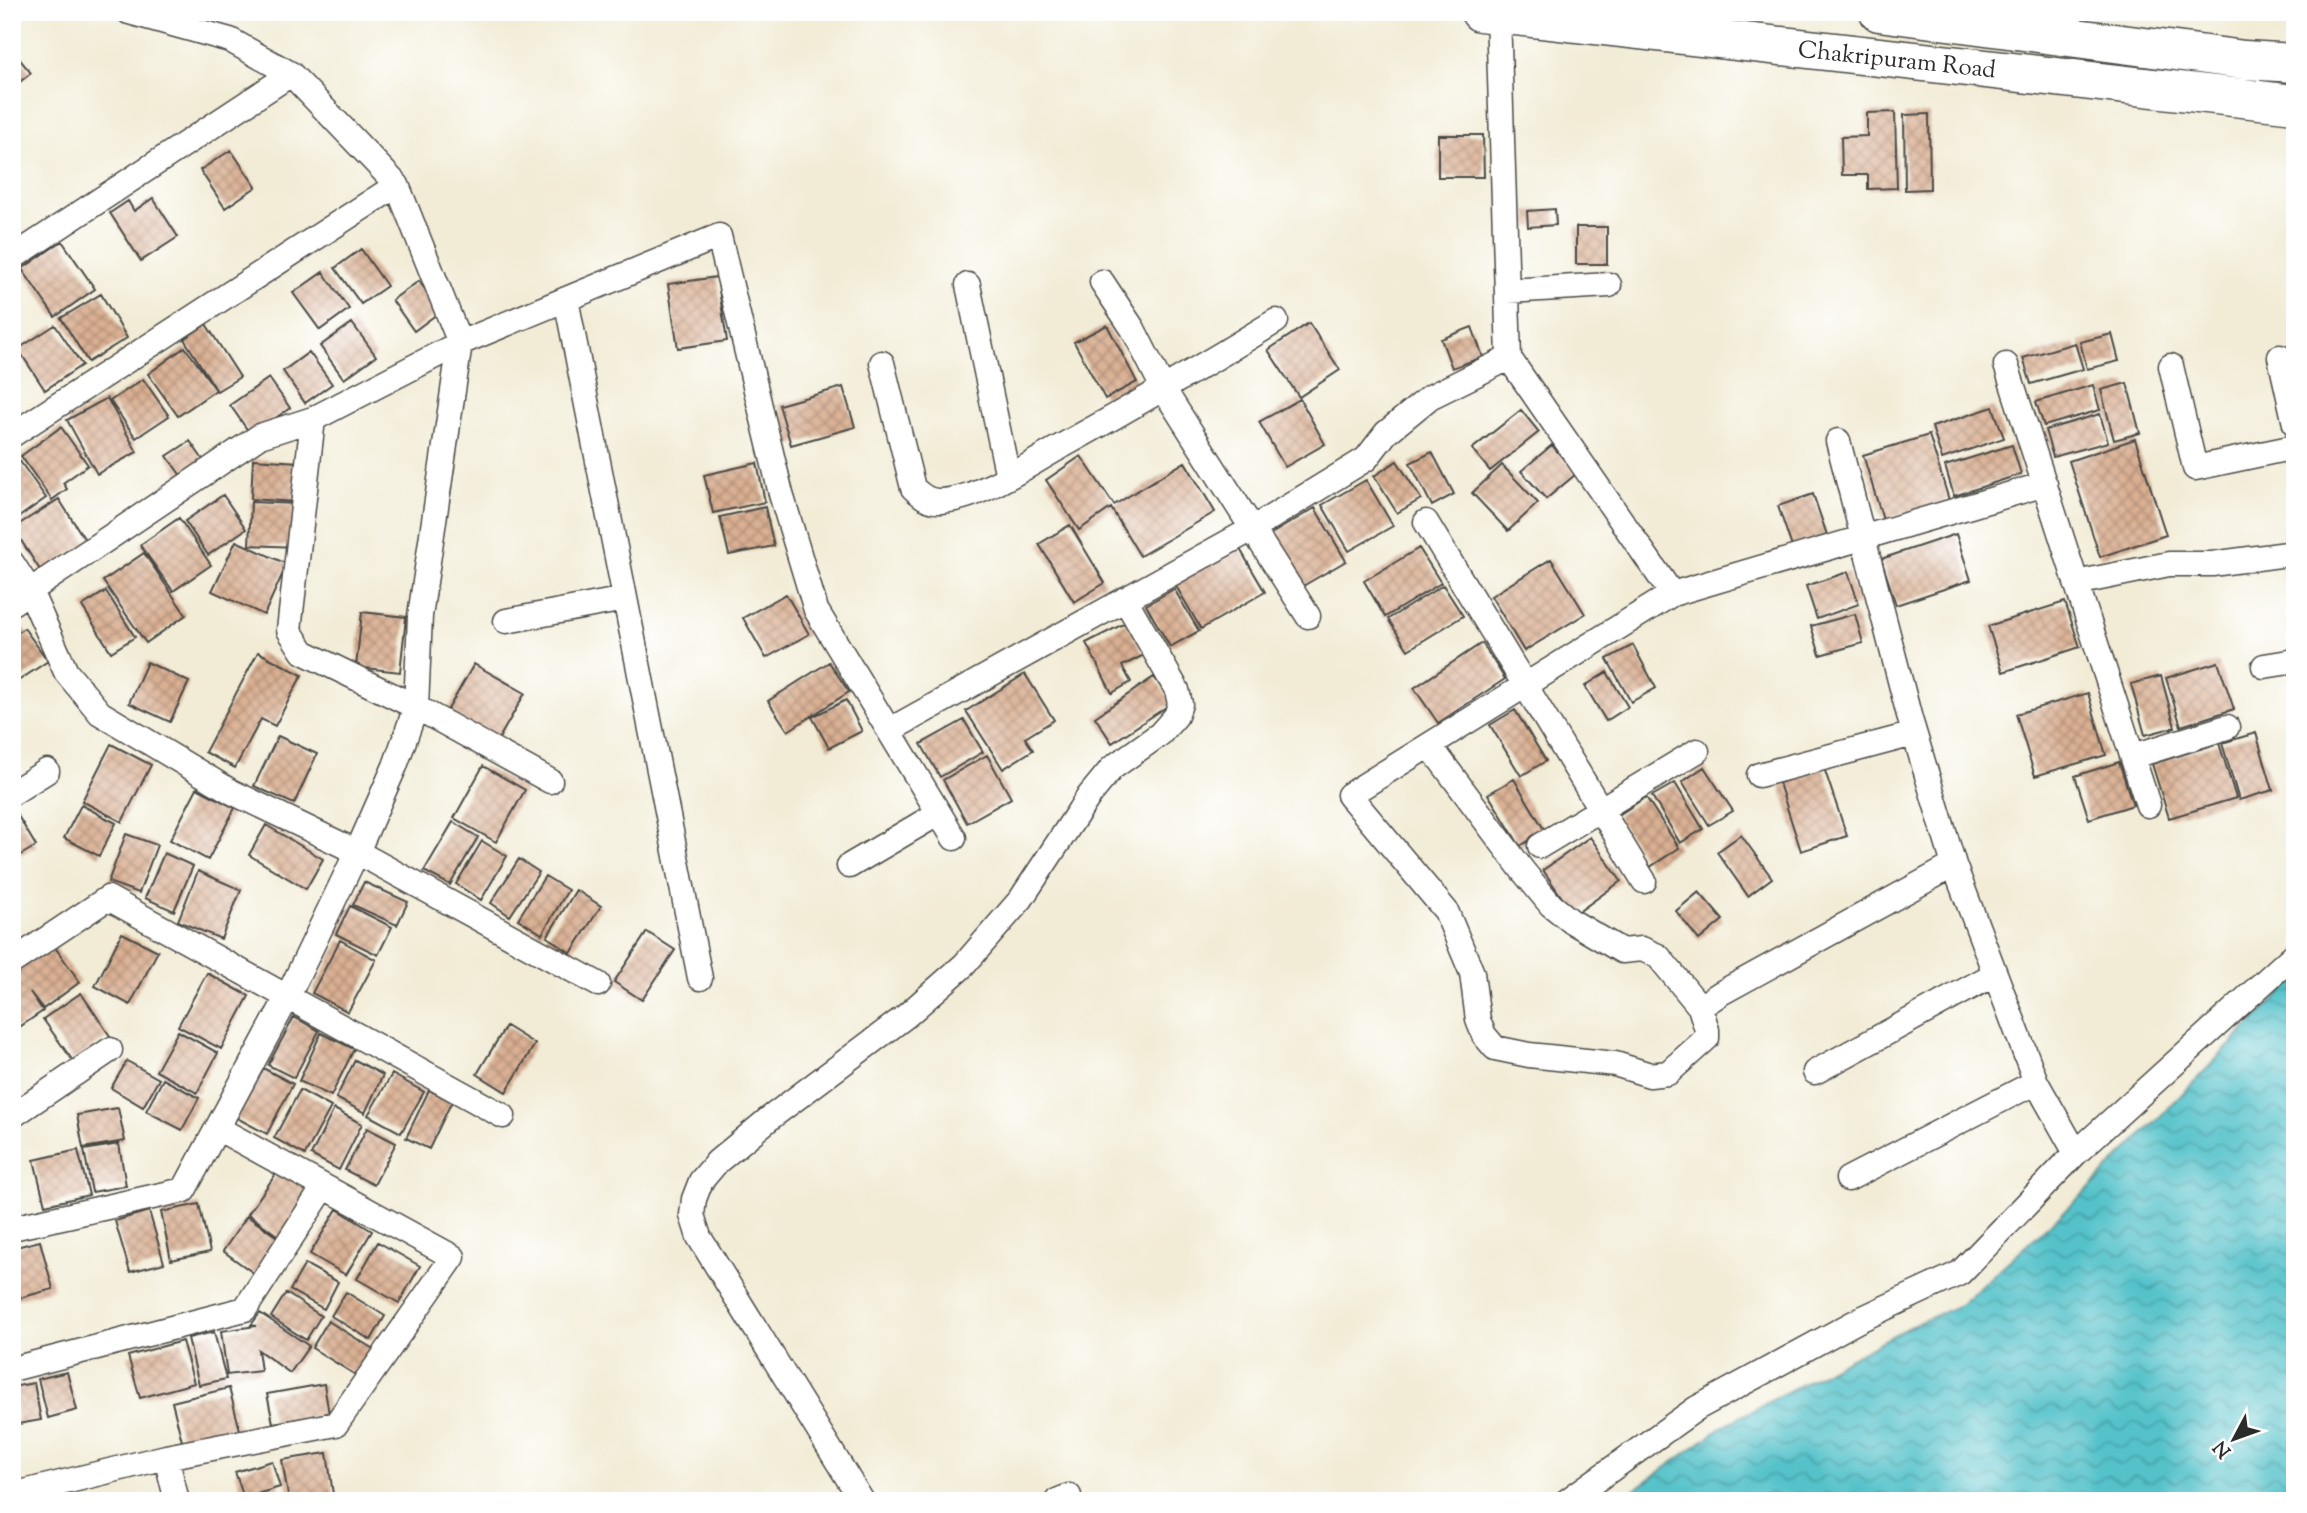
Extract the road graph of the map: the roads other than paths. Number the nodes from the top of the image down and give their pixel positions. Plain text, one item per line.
1 (129, 12) edge
2 (1879, 12) edge
3 (1489, 13) edge
4 (2286, 63) edge
5 (290, 74) junction
6 (2283, 102) edge
7 (397, 185) junction
8 (12, 258) edge
9 (1102, 282) dead end
10 (968, 285) dead end
11 (1609, 285) dead end
12 (1507, 292) junction
13 (566, 299) junction
14 (1276, 321) dead end
15 (460, 343) junction
16 (2280, 357) dead end
17 (1509, 358) junction
18 (882, 363) dead end
19 (2006, 365) dead end
20 (2171, 366) dead end
21 (1164, 390) junction
22 (313, 419) junction
23 (2295, 424) edge
24 (12, 435) edge
25 (1838, 441) dead end
26 (2295, 447) edge
27 (1008, 477) junction
28 (2045, 484) junction
29 (1426, 522) dead end
30 (1252, 529) junction
31 (1863, 537) junction
32 (2295, 553) edge
33 (12, 563) edge
34 (2076, 583) junction
35 (1672, 594) junction
36 (21, 597) edge
37 (625, 599) junction
38 (1125, 599) junction
39 (1308, 616) dead end
40 (506, 621) dead end
41 (2295, 661) edge
42 (2264, 666) dead end
43 (1525, 687) junction
44 (416, 707) junction
45 (2227, 727) dead end
46 (890, 730) junction
47 (1914, 734) junction
48 (1430, 746) junction
49 (1697, 751) dead end
50 (2134, 756) junction
51 (47, 771) dead end
52 (1759, 775) dead end
53 (550, 781) dead end
54 (12, 793) edge
55 (2148, 805) dead end
56 (1599, 811) junction
57 (939, 813) junction
58 (954, 838) dead end
59 (1539, 846) dead end
60 (357, 852) junction
61 (1954, 864) junction
62 (849, 866) dead end
63 (1644, 881) dead end
64 (2295, 954) edge
65 (12, 962) edge
66 (1995, 974) junction
67 (700, 978) dead end
68 (598, 984) dead end
69 (287, 998) junction
70 (1700, 1007) junction
71 (110, 1050) dead end
72 (1815, 1072) dead end
73 (2036, 1082) junction
74 (12, 1116) edge
75 (503, 1116) dead end
76 (217, 1128) junction
77 (2076, 1153) junction
78 (1848, 1179) dead end
79 (324, 1186) junction
80 (12, 1227) edge
81 (12, 1369) edge
82 (166, 1457) junction
83 (14, 1494) edge
84 (177, 1501) edge
85 (862, 1501) edge
86 (1567, 1501) edge

1 - 5 street
2 - 4 main road, Chakripuram Road
3 - 6 main road, Chakripuram Road
3 - 12 street
4 - 6 main road
5 - 7 street
5 - 8 street
7 - 15 street
7 - 24 street
9 - 21 street
10 - 27 street
11 - 12 street
12 - 17 street
13 - 15 street
13 - 37 street
13 - 46 street
14 - 21 street
15 - 22 street
15 - 44 street
16 - 23 street
17 - 30 street
17 - 35 street
18 - 27 street
19 - 28 street
20 - 26 street
21 - 27 street
21 - 30 street
22 - 36 street
22 - 44 street
25 - 31 street
28 - 31 street
28 - 34 street
29 - 43 street
30 - 38 street
30 - 39 street
31 - 35 street
31 - 47 street
32 - 34 street
33 - 36 street
34 - 50 street
35 - 43 street
36 - 60 street
37 - 40 street
37 - 67 street
38 - 46 street
38 - 85 street
41 - 42 street
43 - 48 street
43 - 56 street
44 - 53 street
44 - 60 street
45 - 50 street
46 - 57 street
47 - 52 street
47 - 61 street
48 - 70 street
48 - 70 street
49 - 56 street
50 - 55 street
51 - 54 street
56 - 59 street
56 - 63 street
57 - 58 street
57 - 62 street
60 - 68 street
60 - 69 street
61 - 66 street
61 - 70 street
64 - 77 street
65 - 69 street
66 - 72 street
66 - 73 street
69 - 75 street
69 - 76 street
71 - 74 street
73 - 77 street
73 - 78 street
76 - 79 street
76 - 80 street
77 - 86 street
79 - 81 street
79 - 82 street
82 - 83 street
82 - 84 street

